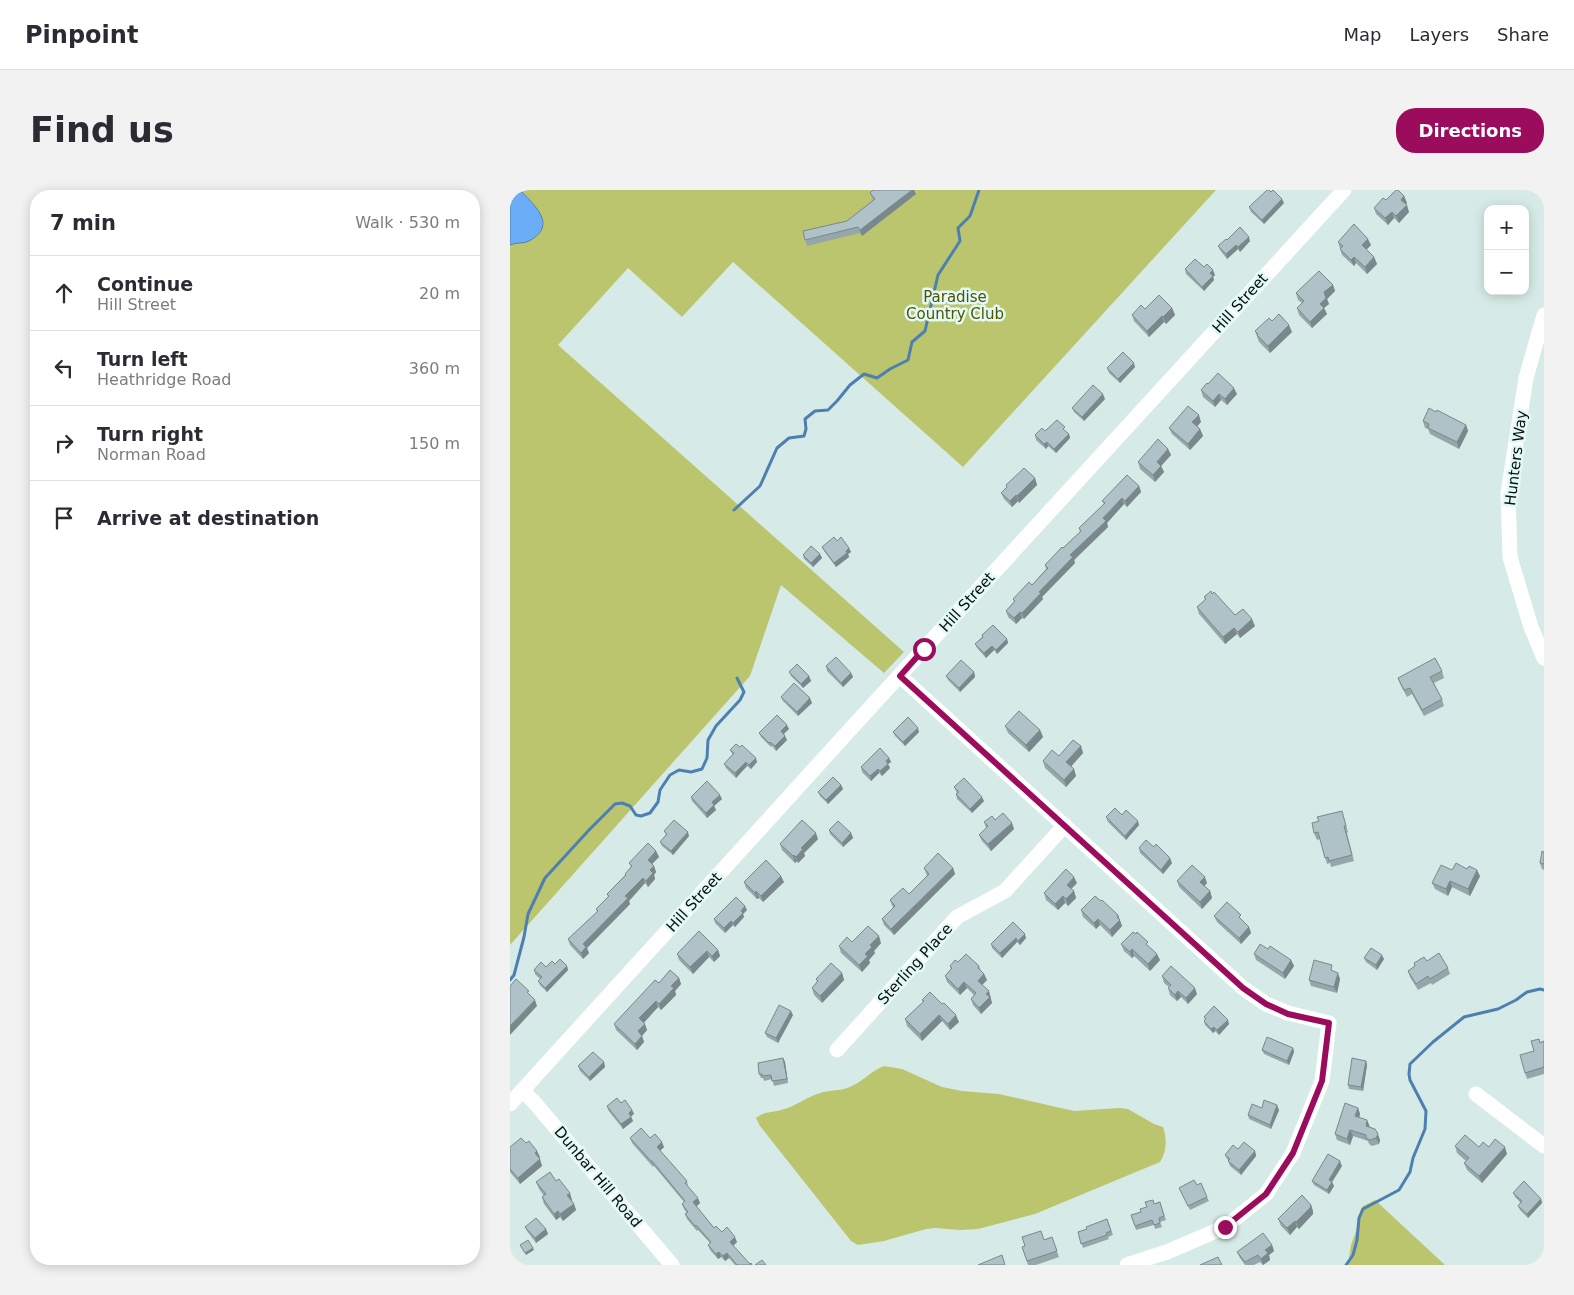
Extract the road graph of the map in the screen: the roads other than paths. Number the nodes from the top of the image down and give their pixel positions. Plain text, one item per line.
1 (1344, 190) edge
2 (1544, 315) edge
3 (1544, 658) edge
4 (900, 676) junction
5 (1065, 825) junction
6 (838, 1050) dead end
7 (523, 1091) junction
8 (1476, 1094) dead end
9 (510, 1104) edge
10 (1544, 1146) edge
11 (672, 1265) edge
12 (1127, 1265) edge

1 - 4 street, Hill Street
2 - 3 street, Hunters Way
4 - 5 street
4 - 7 street, Hill Street
5 - 6 street, Sterling Place
5 - 12 street
7 - 9 street, Hill Street
7 - 11 street, Dunbar Hill Road
8 - 10 street

